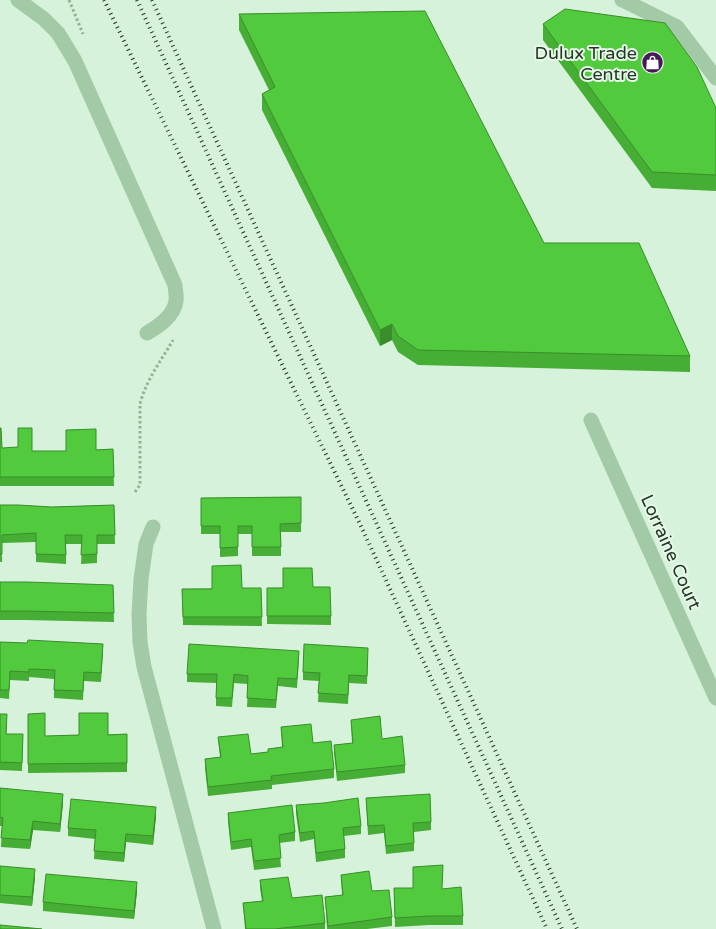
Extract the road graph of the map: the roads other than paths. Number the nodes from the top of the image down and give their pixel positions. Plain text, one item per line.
1 (18, 0) edge
2 (622, 0) edge
3 (716, 78) edge
4 (147, 332) dead end
5 (591, 420) dead end
6 (153, 527) dead end
7 (716, 698) edge
8 (214, 929) edge

1 - 4 street
2 - 3 street
5 - 7 street, Lorraine Court
6 - 8 street

